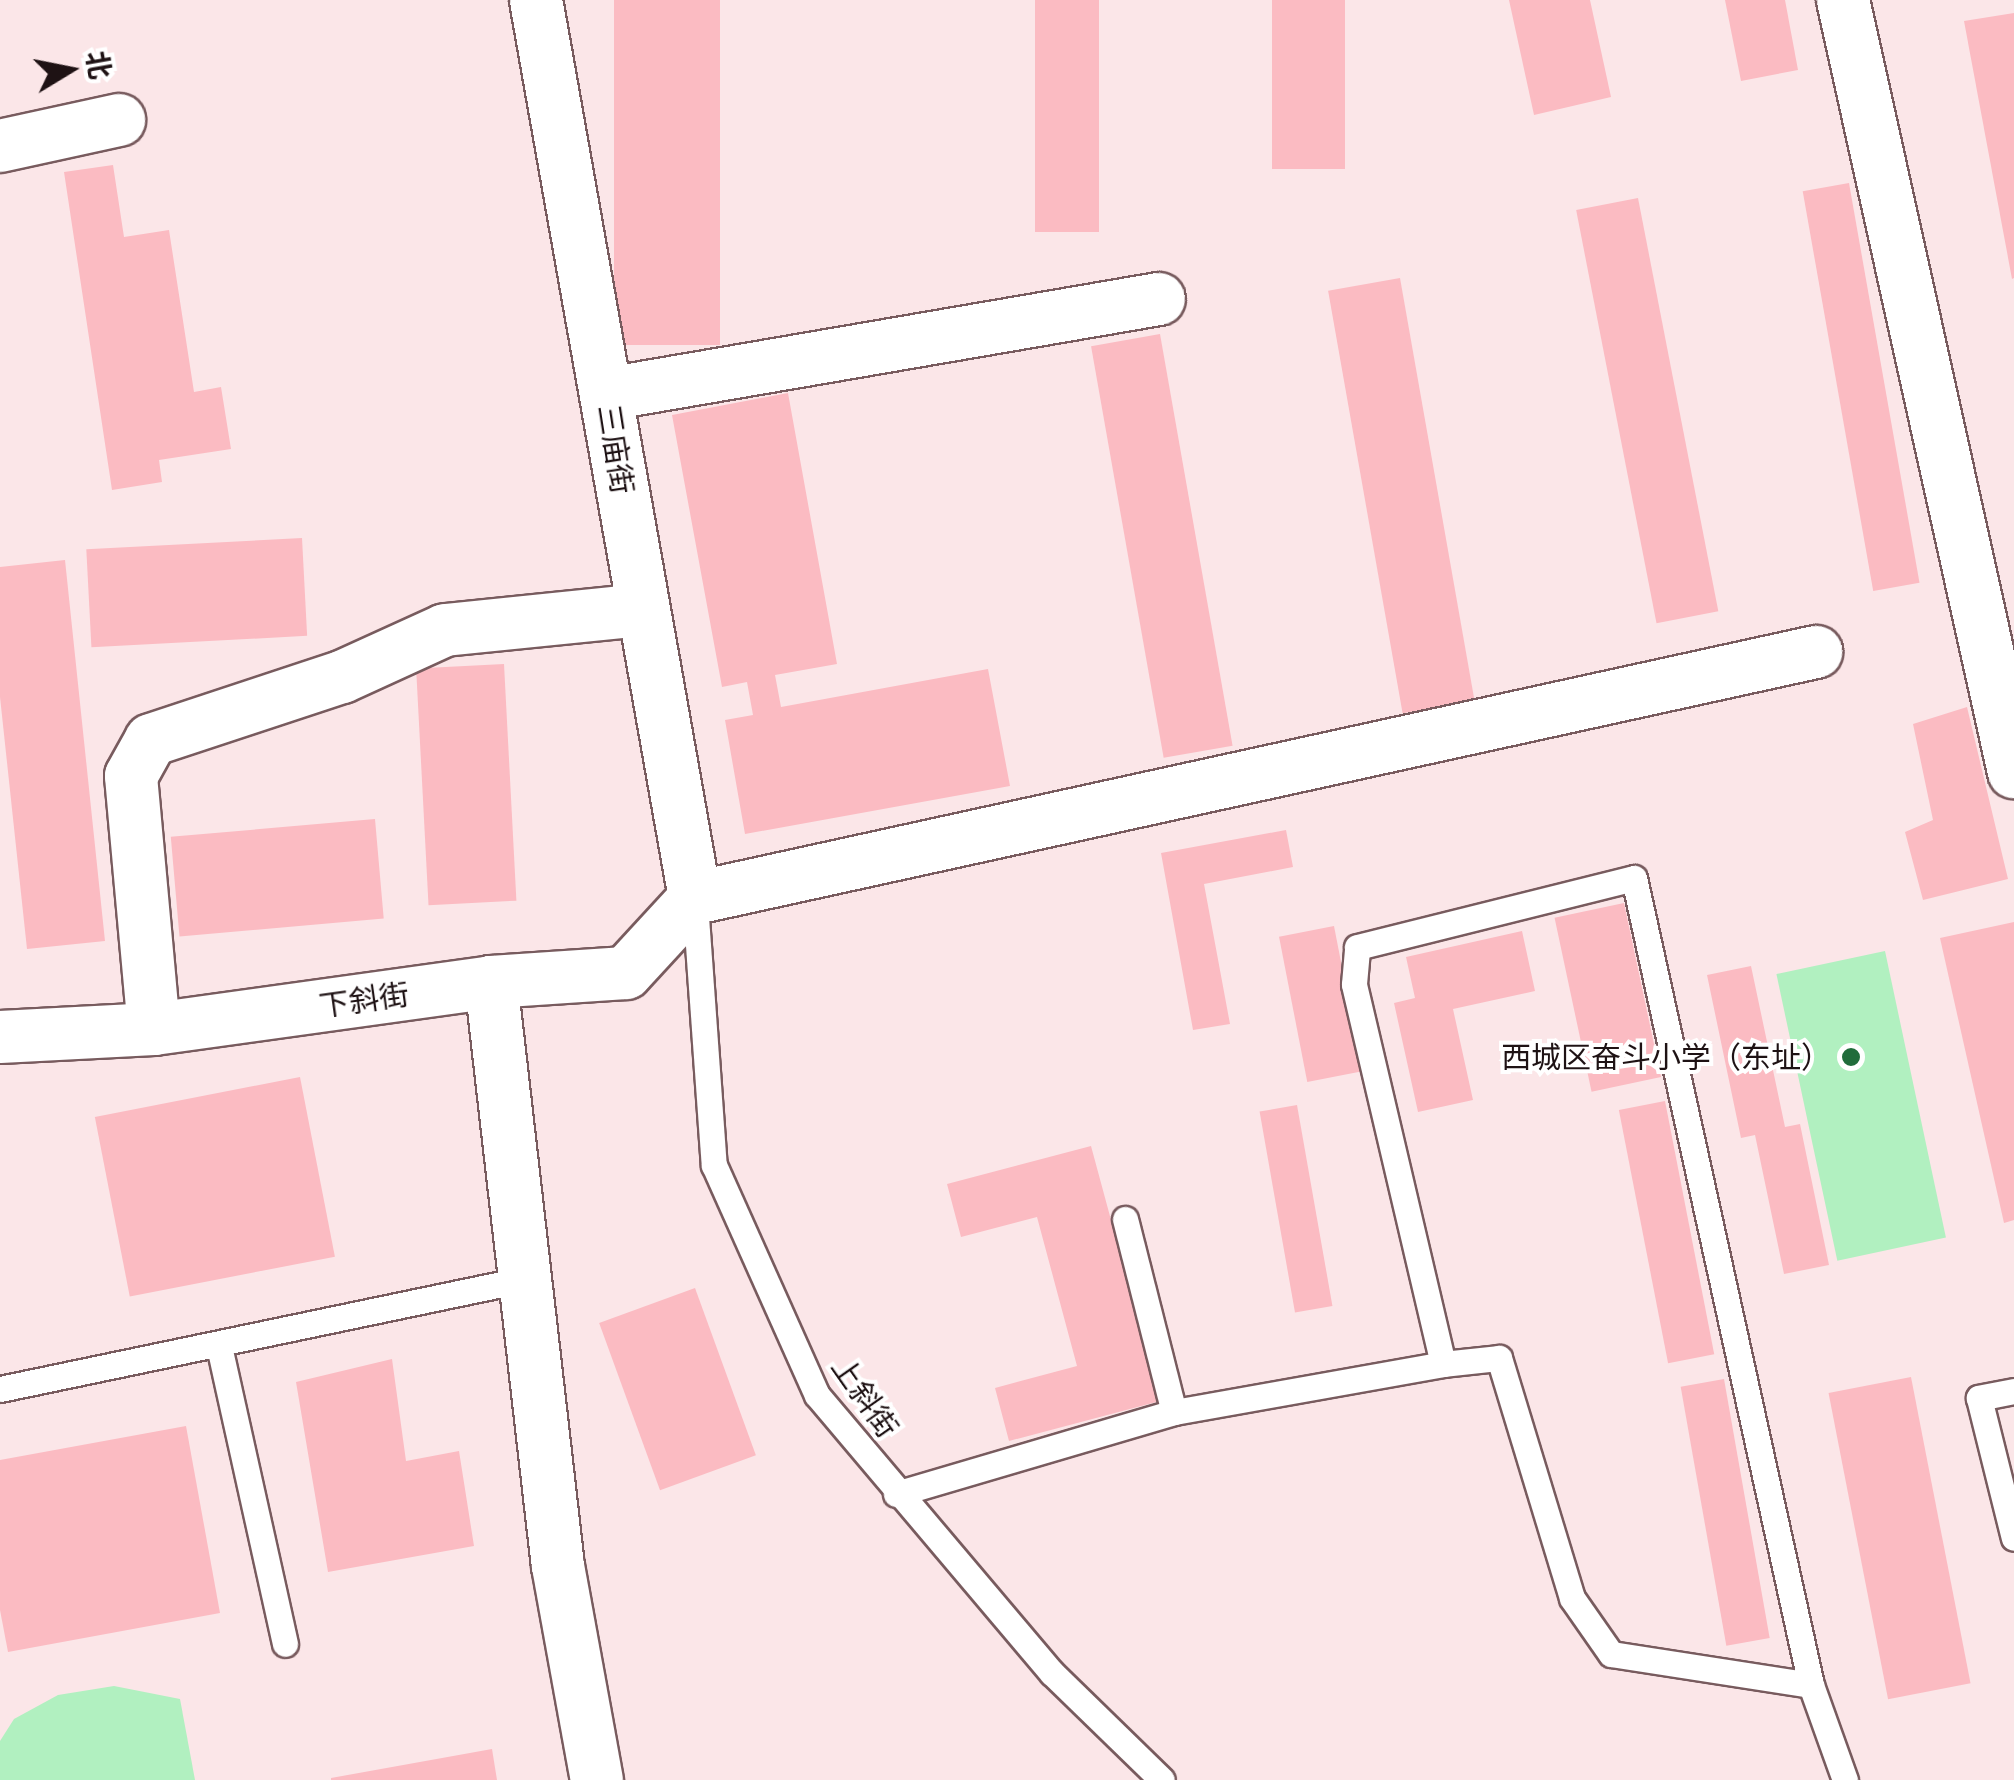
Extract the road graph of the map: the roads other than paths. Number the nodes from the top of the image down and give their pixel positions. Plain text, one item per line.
1 (536, 0) edge
2 (1844, 0) edge
3 (119, 120) dead end
4 (0, 146) edge
5 (1159, 300) dead end
6 (607, 394) junction
7 (642, 610) junction
8 (1816, 652) dead end
9 (2014, 772) edge
10 (695, 898) junction
11 (490, 982) junction
12 (154, 1030) junction
13 (0, 1036) edge
14 (1125, 1218) dead end
15 (520, 1280) junction
16 (220, 1346) junction
17 (1443, 1364) junction
18 (0, 1388) edge
19 (2014, 1391) edge
20 (1174, 1412) junction
21 (896, 1494) junction
22 (2014, 1538) edge
23 (285, 1644) dead end
24 (1811, 1685) junction
25 (597, 1780) edge
26 (1162, 1780) edge
27 (1845, 1780) edge

1 - 6 street, 三庙街
2 - 9 street
3 - 4 street
5 - 6 street
6 - 7 street, 三庙街
7 - 10 street, 三庙街
7 - 12 street
8 - 10 street
10 - 11 street, 下斜街
10 - 21 lane, 上斜街
11 - 12 street, 下斜街
11 - 15 street
12 - 13 street, 下斜街
14 - 20 lane
15 - 16 lane
15 - 25 street
16 - 18 lane
16 - 23 lane
17 - 20 lane
17 - 24 lane
17 - 24 lane
19 - 22 lane
20 - 21 lane
21 - 26 lane, 上斜街
24 - 27 lane

